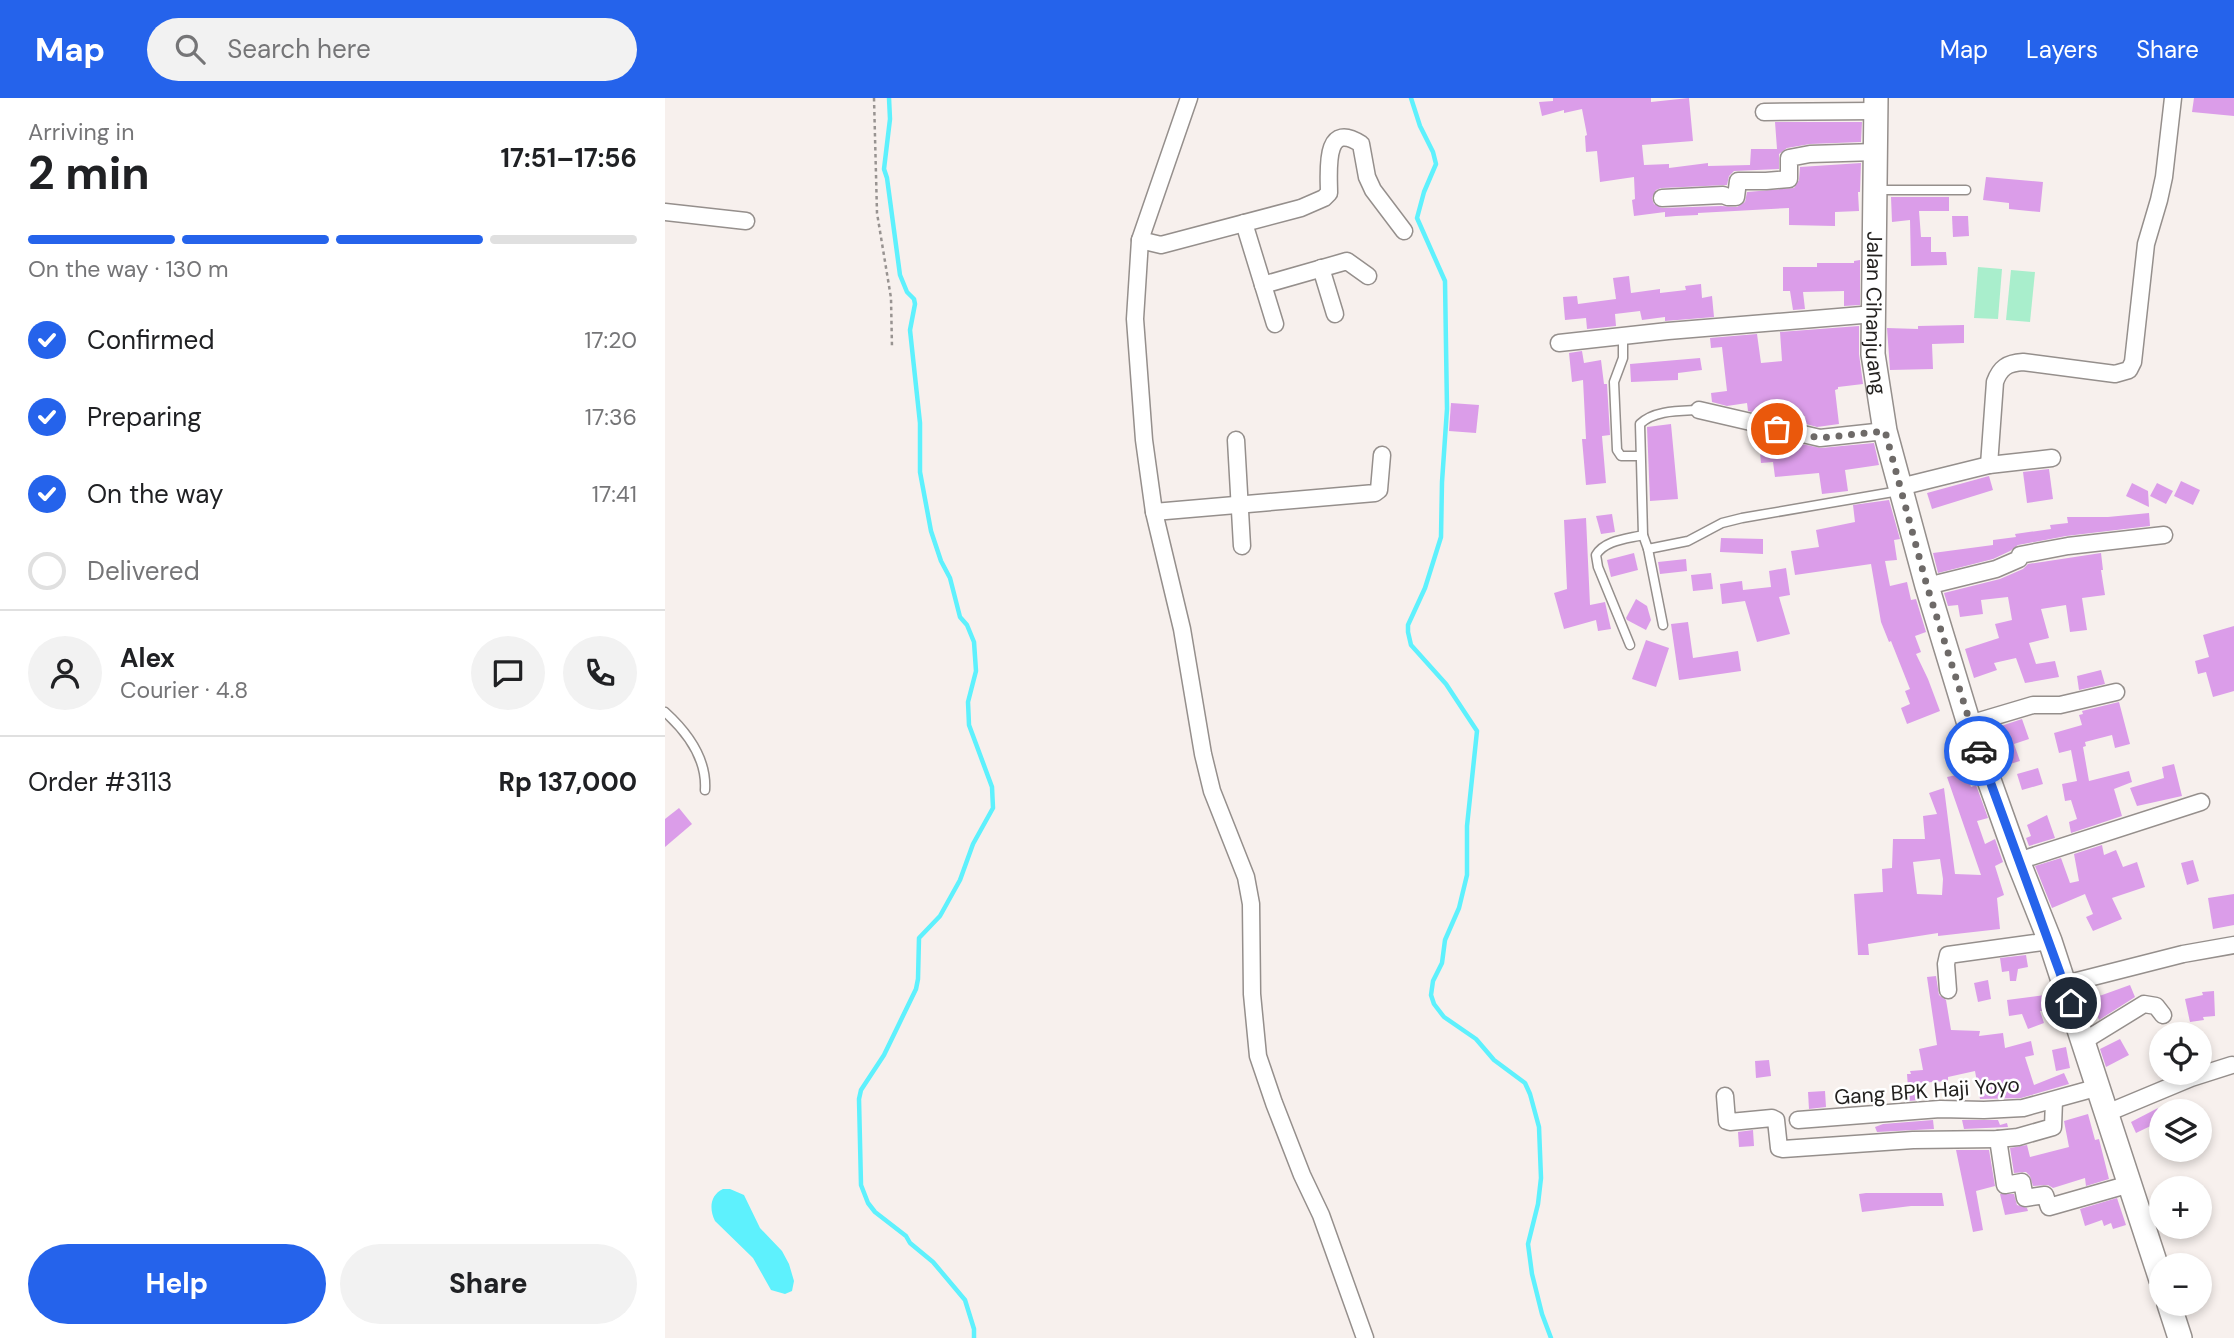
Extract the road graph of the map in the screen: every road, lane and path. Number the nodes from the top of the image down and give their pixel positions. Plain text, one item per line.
1 (874, 98) edge
2 (1189, 98) edge
3 (2173, 98) edge
4 (1876, 105) edge
5 (1764, 112) dead end
6 (1876, 152) junction
7 (1875, 190) junction
8 (1966, 190) dead end
9 (1662, 198) dead end
10 (665, 212) edge
11 (746, 221) dead end
12 (1244, 223) junction
13 (1404, 231) dead end
14 (1140, 240) junction
15 (1321, 268) junction
16 (1368, 276) dead end
17 (1263, 285) junction
18 (1335, 314) dead end
19 (1874, 314) junction
20 (1275, 324) dead end
21 (1623, 336) junction
22 (1559, 343) dead end
23 (892, 348) dead end
24 (1699, 410) joint
25 (1885, 431) junction
26 (1236, 440) dead end
27 (1382, 455) dead end
28 (1640, 456) junction
29 (2052, 458) dead end
30 (1989, 466) junction
31 (1901, 489) junction
32 (1239, 504) junction
33 (1154, 512) junction
34 (1643, 535) junction
35 (2164, 535) dead end
36 (1241, 545) dead end
37 (1649, 549) junction
38 (1927, 586) junction
39 (1663, 625) dead end
40 (1630, 645) dead end
41 (2116, 692) dead end
42 (665, 712) edge
43 (1969, 724) junction
44 (705, 790) dead end
45 (2201, 802) dead end
46 (2018, 861) junction
47 (2050, 941) junction
48 (2234, 945) edge
49 (2065, 984) junction
50 (1948, 990) dead end
51 (2162, 1015) dead end
52 (2084, 1041) junction
53 (2232, 1065) dead end
54 (2099, 1087) junction
55 (1725, 1096) dead end
56 (2054, 1100) junction
57 (2107, 1113) junction
58 (1798, 1120) dead end
59 (1998, 1139) junction
60 (2130, 1184) junction
61 (2152, 1253) edge
62 (2173, 1316) edge
63 (1365, 1338) edge
64 (2180, 1338) edge

1 - 23 path
2 - 14 street
3 - 30 street
4 - 5 street
4 - 6 main road, Jalan Cihanjuang
6 - 7 main road, Jalan Cihanjuang
6 - 9 street
7 - 8 lane
7 - 19 main road, Jalan Cihanjuang
10 - 11 street
12 - 13 street
12 - 14 street
12 - 17 street
14 - 33 street
15 - 16 street
15 - 17 street
15 - 18 street
17 - 20 street
19 - 21 street
19 - 25 main road, Jalan Cihanjuang
21 - 22 street
21 - 28 lane
24 - 25 street
24 - 28 lane
25 - 31 main road, Jalan Cihanjuang
26 - 32 street
27 - 32 street
28 - 34 lane
29 - 30 street
30 - 31 street
31 - 37 lane
31 - 38 main road, Jalan Cihanjuang
32 - 33 street
32 - 36 street
33 - 63 street
34 - 37 lane
34 - 40 lane
35 - 38 street
37 - 39 lane
38 - 43 main road, Jalan Cihanjuang
41 - 43 street
42 - 44 lane
43 - 46 main road, Jalan Cihanjuang
45 - 46 street
46 - 47 main road, Jalan Cihanjuang
47 - 49 main road, Jalan Cihanjuang
47 - 50 street
48 - 49 street
49 - 52 main road, Jalan Cihanjuang
51 - 52 street
52 - 54 main road, Jalan Cihanjuang
53 - 57 street
54 - 56 street, Gang BPK Haji Yoyo
54 - 57 main road, Jalan Cihanjuang
55 - 59 street
56 - 58 street, Gang BPK Haji Yoyo
56 - 59 street
57 - 60 main road, Jalan Cihanjuang
59 - 60 street
60 - 61 main road, Jalan Cihanjuang
62 - 64 main road

